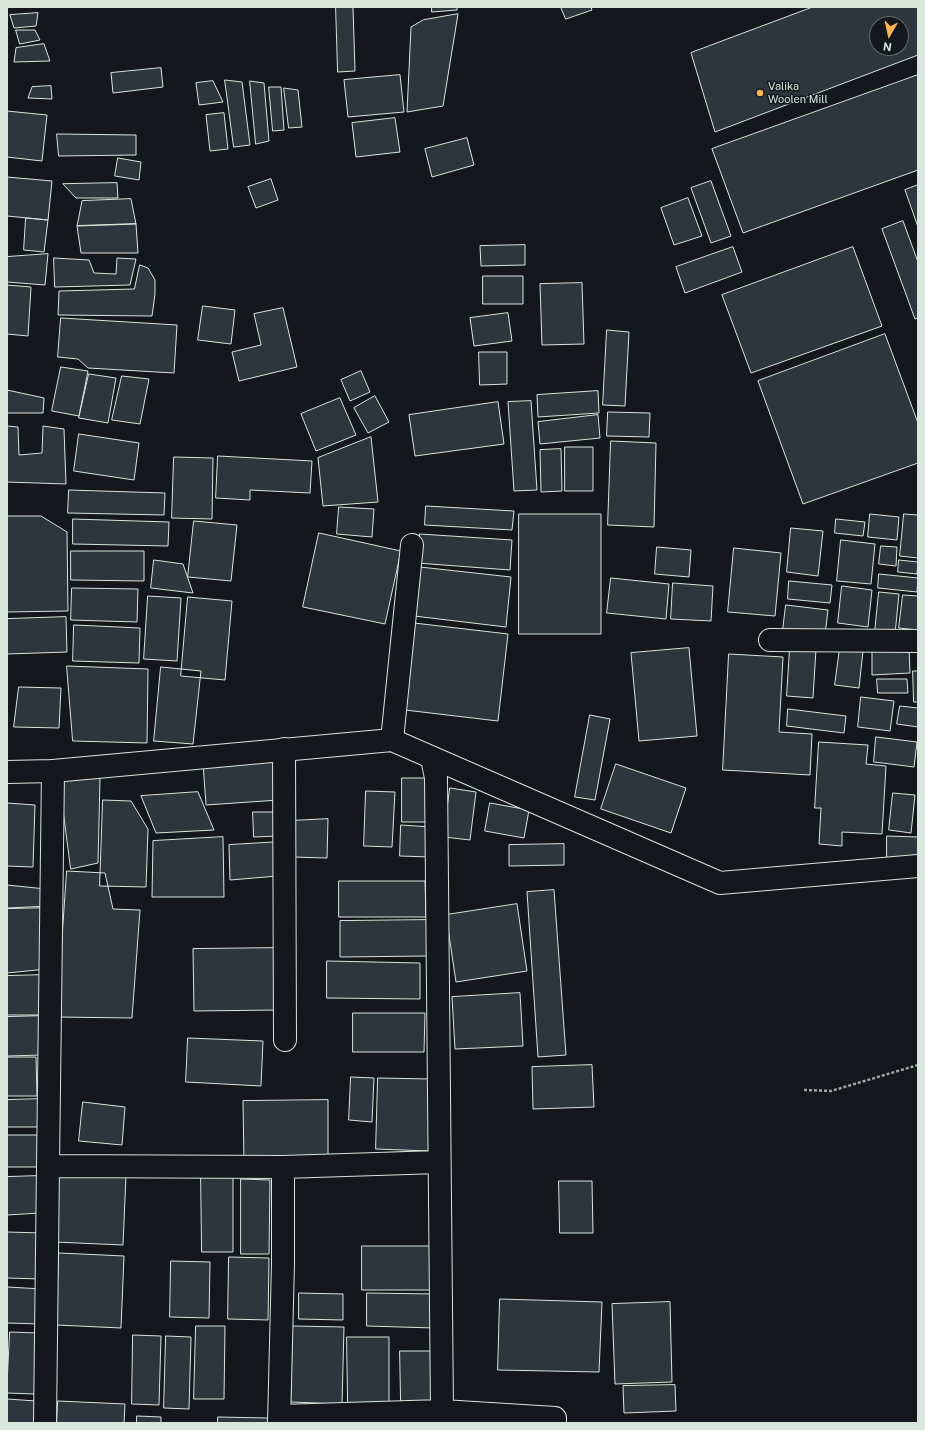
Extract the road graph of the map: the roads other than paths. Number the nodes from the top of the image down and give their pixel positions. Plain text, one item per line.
1 (412, 545) dead end
2 (770, 640) dead end
3 (918, 641) edge
4 (392, 740) junction
5 (284, 749) junction
6 (432, 758) junction
7 (53, 771) junction
8 (7, 772) edge
9 (918, 866) edge
10 (285, 1040) dead end
11 (439, 1162) junction
12 (48, 1166) junction
13 (283, 1167) junction
14 (442, 1412) junction
15 (280, 1420) edge
16 (45, 1423) edge
17 (555, 1423) edge

1 - 4 street
2 - 3 street
4 - 5 street
4 - 6 street
5 - 7 street
5 - 10 street
6 - 9 street
6 - 11 street
7 - 8 street
7 - 12 street
11 - 13 street
11 - 14 street
12 - 13 street
12 - 16 street
13 - 15 street
14 - 15 street
14 - 17 street

